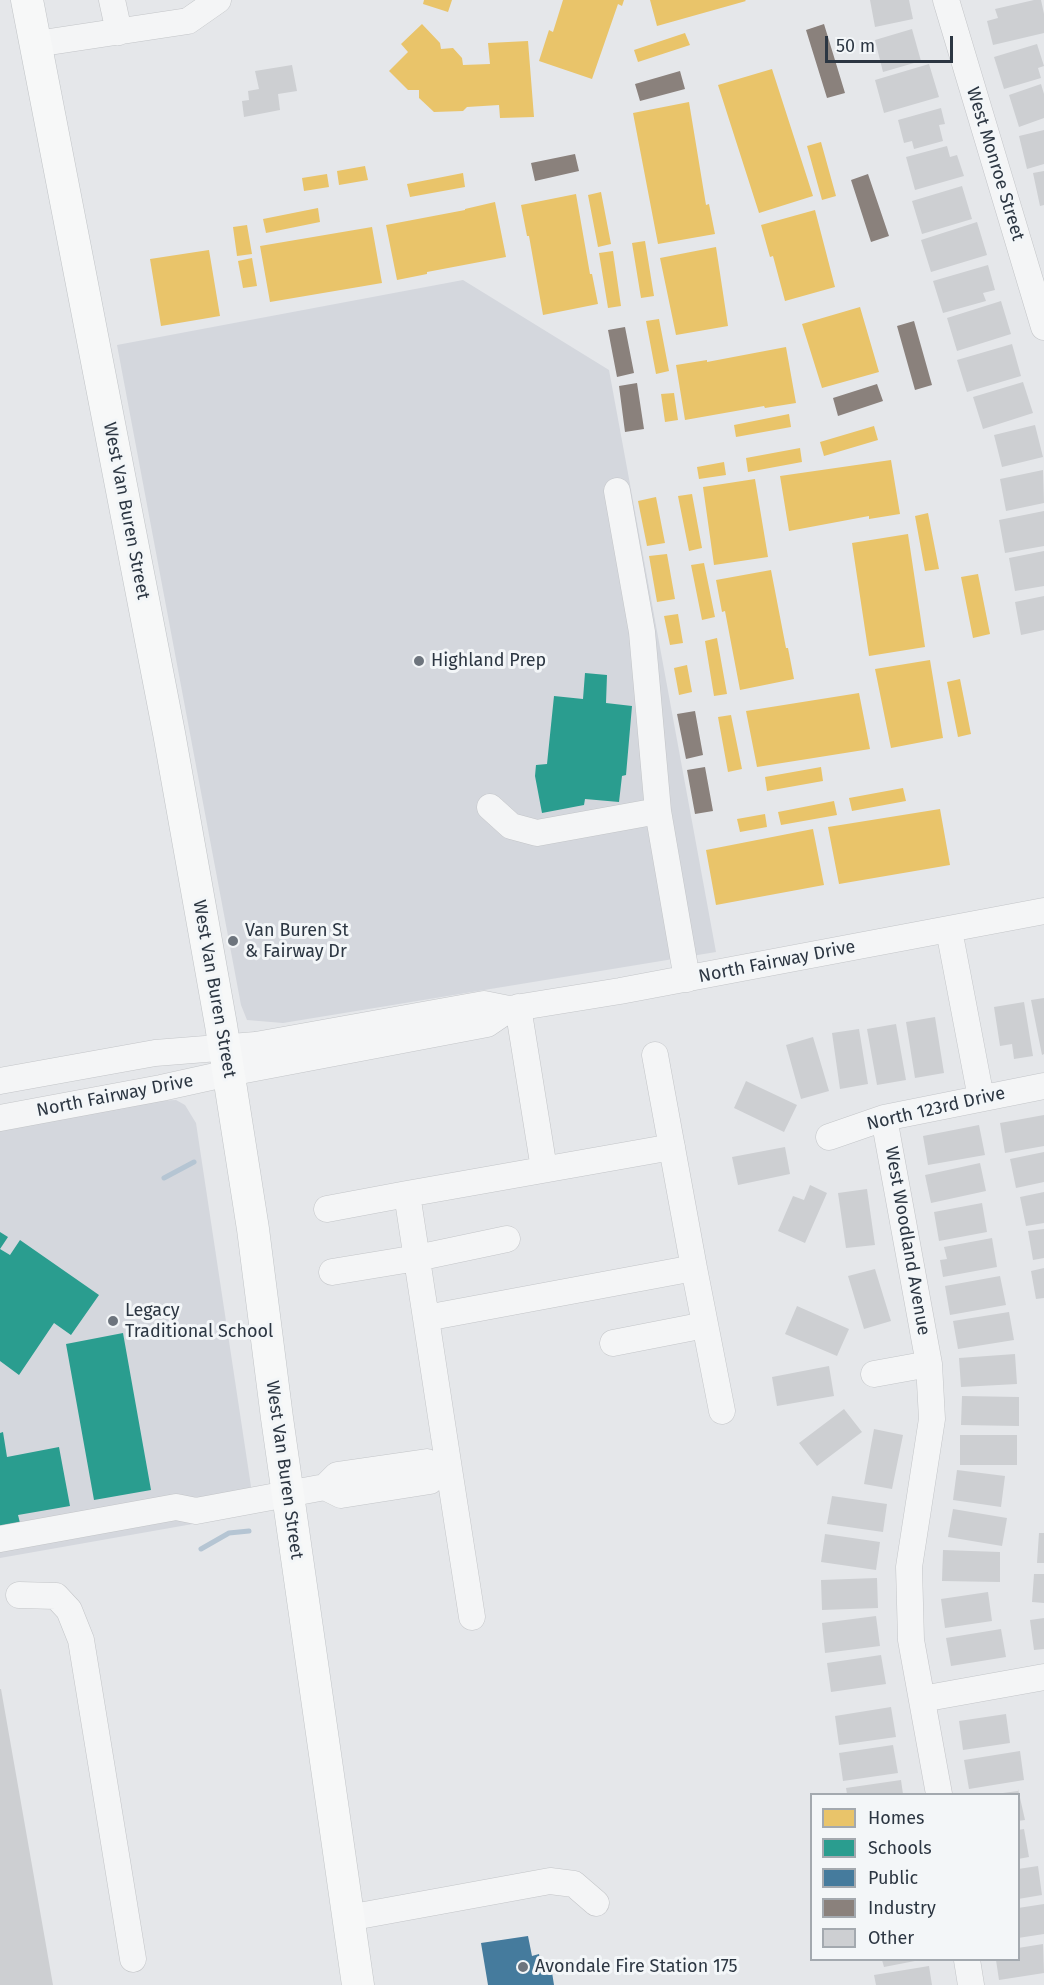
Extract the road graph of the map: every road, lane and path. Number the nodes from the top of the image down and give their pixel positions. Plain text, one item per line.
1 (27, 0) edge
2 (112, 0) edge
3 (218, 0) edge
4 (946, 0) edge
5 (119, 32) junction
6 (36, 44) junction
7 (1044, 327) edge
8 (617, 491) dead end
9 (489, 807) dead end
10 (658, 811) junction
11 (1044, 911) edge
12 (949, 930) junction
13 (687, 979) junction
14 (513, 1008) junction
15 (655, 1054) dead end
16 (227, 1060) junction
17 (5, 1085) edge
18 (1044, 1086) edge
19 (981, 1098) junction
20 (0, 1118) edge
21 (884, 1118) junction
22 (829, 1137) dead end
23 (672, 1147) junction
24 (544, 1169) junction
25 (407, 1194) junction
26 (327, 1209) dead end
27 (507, 1239) dead end
28 (417, 1258) junction
29 (694, 1268) junction
30 (332, 1272) dead end
31 (426, 1318) junction
32 (705, 1325) junction
33 (613, 1343) dead end
34 (929, 1364) junction
35 (874, 1374) dead end
36 (722, 1411) dead end
37 (443, 1470) junction
38 (287, 1494) junction
39 (0, 1539) edge
40 (19, 1595) dead end
41 (472, 1617) dead end
42 (1044, 1677) edge
43 (922, 1699) junction
44 (939, 1793) edge
45 (597, 1903) dead end
46 (348, 1918) junction
47 (133, 1959) dead end
48 (967, 1961) edge
49 (358, 1985) edge
50 (971, 1985) edge

1 - 6 main road, West Van Buren Street
2 - 5 street
3 - 5 street
4 - 7 street, West Monroe Street
5 - 6 street
6 - 16 main road, West Van Buren Street
8 - 10 street
9 - 10 street
10 - 13 street
11 - 12 street, North Fairway Drive
12 - 13 street, North Fairway Drive
12 - 19 street
13 - 14 street, North Fairway Drive
14 - 16 street, North Fairway Drive
14 - 24 street
15 - 23 street
16 - 17 street, North Fairway Drive
16 - 20 street, North Fairway Drive
16 - 38 main road, West Van Buren Street
18 - 19 street, North 123rd Drive
19 - 21 street, North 123rd Drive
21 - 22 street, North 123rd Drive
21 - 34 street, West Woodland Avenue
23 - 24 street
23 - 29 street
24 - 25 street
25 - 26 street
25 - 28 street
27 - 28 street
28 - 30 street
28 - 31 street
29 - 31 street
29 - 32 street
31 - 37 street
32 - 33 street
32 - 36 street
34 - 35 street
34 - 43 street, West Woodland Avenue
37 - 38 street
37 - 41 street
38 - 39 street
38 - 46 main road, West Van Buren Street
40 - 47 street
42 - 43 street
43 - 44 street, West Woodland Avenue
45 - 46 street
46 - 49 main road, West Van Buren Street
48 - 50 street

